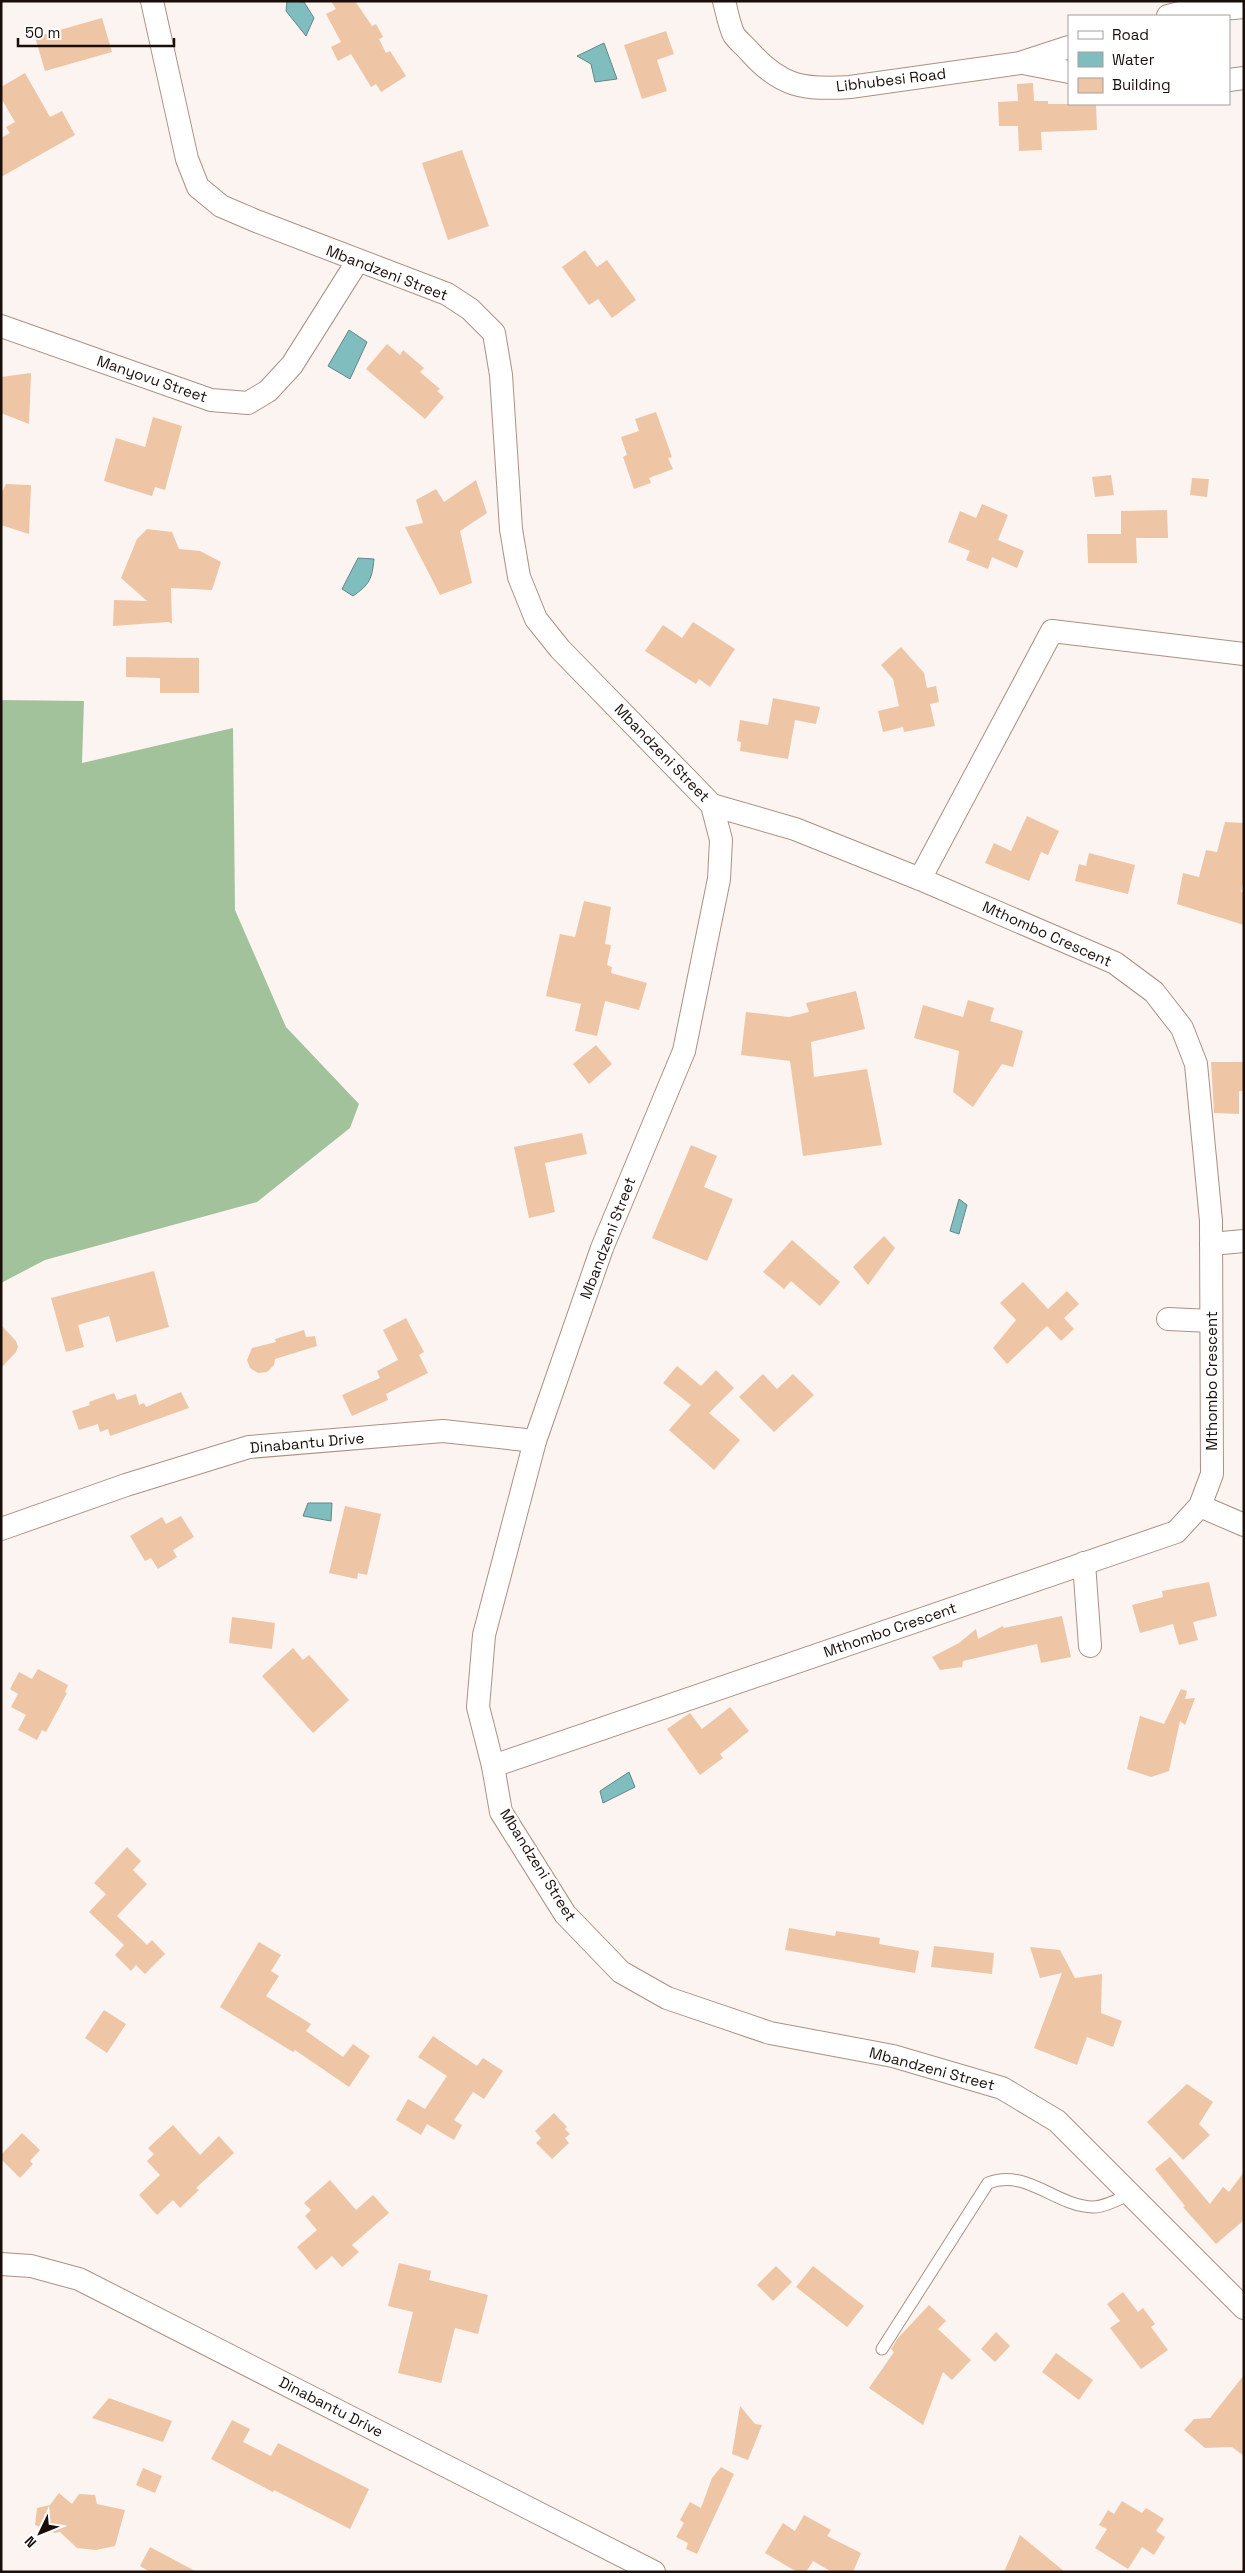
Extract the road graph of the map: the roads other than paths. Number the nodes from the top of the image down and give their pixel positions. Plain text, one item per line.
1 (152, 1) edge
2 (724, 1) edge
3 (1244, 7) edge
4 (1171, 15) edge
5 (1068, 47) edge
6 (1020, 63) junction
7 (1068, 72) edge
8 (1244, 78) edge
9 (1230, 80) edge
10 (357, 262) junction
11 (1, 326) edge
12 (1244, 654) edge
13 (712, 805) junction
14 (920, 879) junction
15 (1244, 1241) edge
16 (1211, 1244) junction
17 (1168, 1319) dead end
18 (1212, 1321) junction
19 (535, 1442) junction
20 (1200, 1506) junction
21 (1244, 1525) edge
22 (1, 1529) edge
23 (1084, 1564) junction
24 (1090, 1646) dead end
25 (493, 1766) junction
26 (1130, 2194) junction
27 (1, 2264) edge
28 (1244, 2308) edge
29 (882, 2348) dead end
30 (654, 2572) edge

1 - 10 street, Mbandzeni Street
2 - 6 street, Libhubesi Road
3 - 4 street
5 - 6 street, Libhubesi Road
6 - 7 street
8 - 9 street
10 - 11 street, Manyovu Street
10 - 13 street, Mbandzeni Street
12 - 14 street
13 - 14 street, Mthombo Crescent
13 - 19 street, Mbandzeni Street
14 - 16 street, Mthombo Crescent
15 - 16 street
16 - 18 street, Mthombo Crescent
17 - 18 street
18 - 20 street, Mthombo Crescent
19 - 22 street, Dinabantu Drive
19 - 25 street, Mbandzeni Street
20 - 21 street
20 - 23 street, Mthombo Crescent
23 - 24 street
23 - 25 street, Mthombo Crescent
25 - 26 street, Mbandzeni Street
26 - 28 street, Mbandzeni Street
26 - 29 lane
27 - 30 street, Dinabantu Drive

